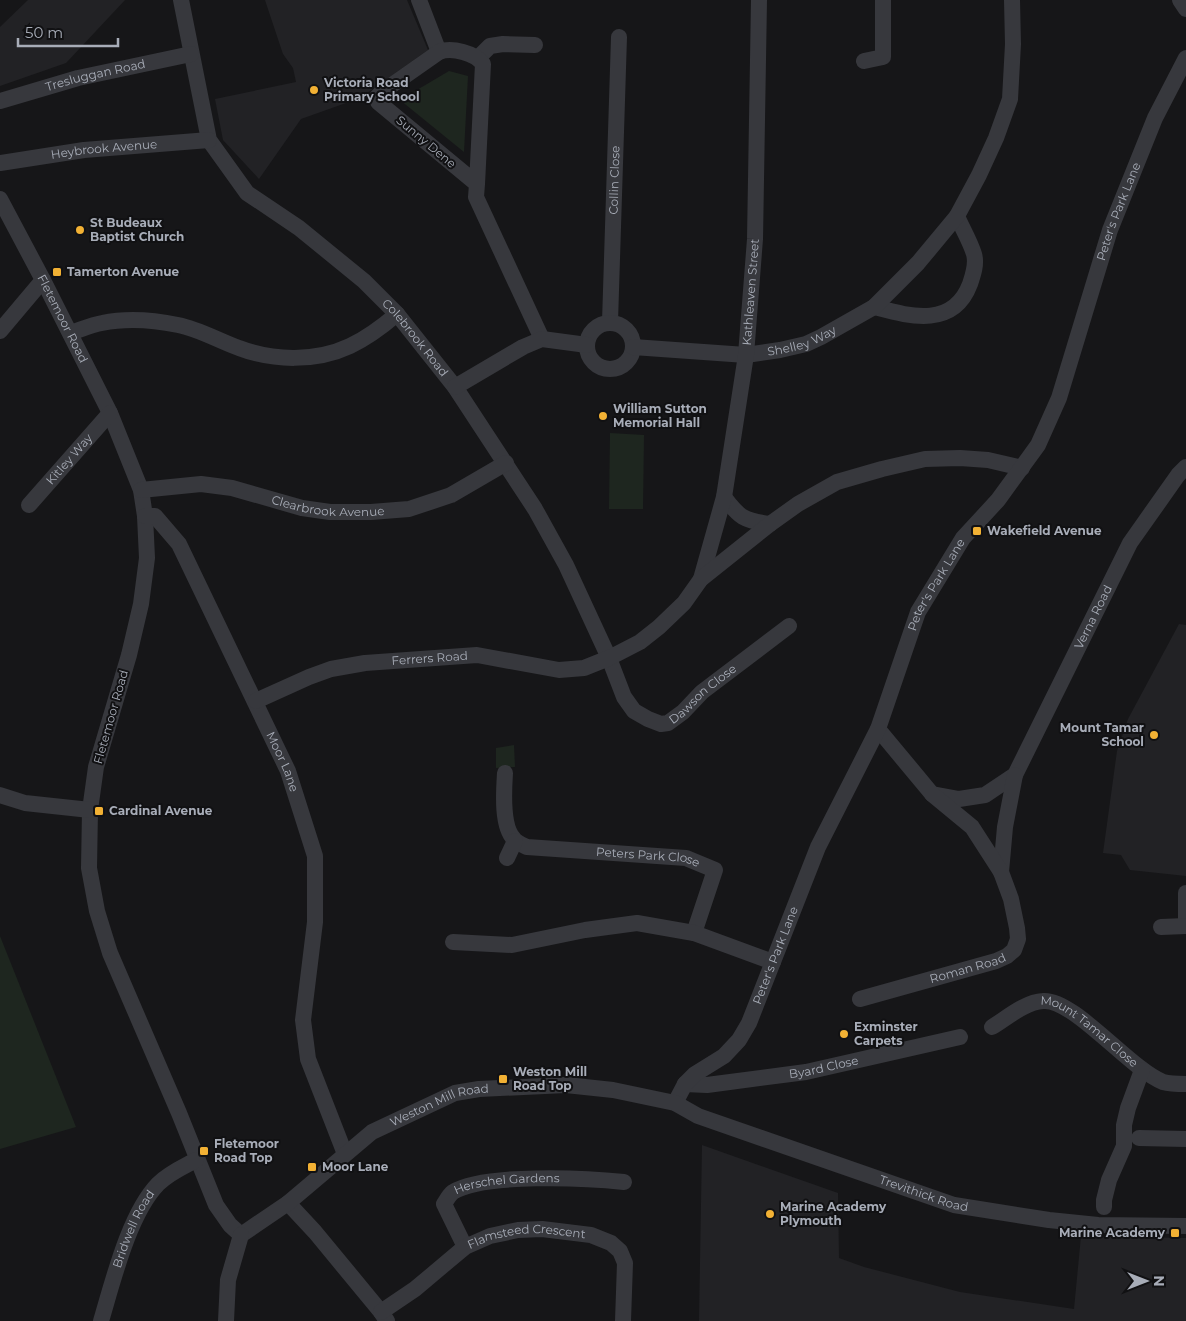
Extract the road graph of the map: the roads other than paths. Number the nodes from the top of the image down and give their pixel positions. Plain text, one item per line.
1 (181, 0) edge
2 (419, 0) edge
3 (759, 0) edge
4 (883, 0) edge
5 (1012, 0) edge
6 (1180, 0) edge
7 (1186, 9) edge
8 (619, 37) dead end
9 (535, 46) dead end
10 (439, 52) junction
11 (191, 54) junction
12 (478, 58) junction
13 (864, 60) dead end
14 (1185, 64) edge
15 (0, 101) edge
16 (209, 140) junction
17 (0, 163) edge
18 (477, 184) junction
19 (0, 199) edge
20 (956, 216) junction
21 (43, 280) junction
22 (874, 307) junction
23 (398, 314) junction
24 (610, 322) junction
25 (0, 331) edge
26 (70, 333) junction
27 (542, 339) junction
28 (587, 345) junction
29 (633, 347) junction
30 (746, 355) junction
31 (455, 387) junction
32 (110, 413) junction
33 (506, 463) junction
34 (1186, 467) edge
35 (1022, 468) junction
36 (141, 490) junction
37 (724, 497) junction
38 (29, 505) dead end
39 (146, 516) junction
40 (770, 524) junction
41 (701, 579) junction
42 (789, 626) dead end
43 (609, 658) junction
44 (256, 701) junction
45 (878, 729) junction
46 (505, 773) dead end
47 (1015, 775) junction
48 (932, 794) junction
49 (0, 795) edge
50 (90, 810) junction
51 (515, 841) junction
52 (507, 858) dead end
53 (1001, 872) junction
54 (1186, 893) edge
55 (1186, 926) edge
56 (1161, 927) dead end
57 (694, 933) junction
58 (453, 942) dead end
59 (773, 962) junction
60 (860, 999) dead end
61 (992, 1027) dead end
62 (960, 1037) dead end
63 (1142, 1070) junction
64 (685, 1084) junction
65 (1186, 1084) edge
66 (675, 1103) junction
67 (1139, 1138) dead end
68 (1186, 1140) edge
69 (345, 1154) junction
70 (196, 1160) junction
71 (624, 1182) dead end
72 (288, 1203) junction
73 (1104, 1207) dead end
74 (1186, 1226) edge
75 (241, 1236) junction
76 (465, 1247) junction
77 (384, 1316) edge
78 (101, 1321) edge
79 (226, 1321) edge
80 (623, 1321) edge

1 - 11 street, Colebrook Road
2 - 10 street
3 - 30 street, Kathleaven Street
4 - 13 street
5 - 20 street, Shelley Way
6 - 7 street
8 - 24 street, Collin Close
9 - 12 street
10 - 12 street
10 - 18 street, Sunny Dene
11 - 15 street, Tresluggan Road
11 - 16 street, Colebrook Road
12 - 18 street
14 - 35 street, Peter's Park Lane
16 - 17 street, Heybrook Avenue
16 - 23 street, Colebrook Road
18 - 27 street
19 - 21 street, Fletemoor Road
20 - 22 street, Shelley Way
20 - 22 street
21 - 25 street
21 - 26 street, Fletemoor Road
22 - 30 street, Shelley Way
23 - 26 street
23 - 31 street, Colebrook Road
24 - 28 street
24 - 29 street
26 - 32 street, Fletemoor Road
27 - 28 street
27 - 31 street
28 - 29 street
29 - 30 street, Shelley Way
30 - 37 street, Kathleaven Street
31 - 33 street, Colebrook Road
32 - 36 street, Fletemoor Road
32 - 38 street, Kitley Way
33 - 36 street, Clearbrook Avenue
33 - 43 street, Colebrook Road
34 - 47 street, Verna Road
35 - 40 street
35 - 45 street, Peter's Park Lane
36 - 39 street, Fletemoor Road
37 - 40 street
37 - 41 street, Kathleaven Street
39 - 44 street, Moor Lane
39 - 50 street, Fletemoor Road
40 - 41 street
41 - 43 street
42 - 43 street, Dawson Close
43 - 44 street, Ferrers Road
44 - 69 street, Moor Lane
45 - 48 street, Roman Road
45 - 59 street, Peter's Park Lane
46 - 51 street
47 - 48 street, Verna Road
47 - 53 street, Verna Road
48 - 53 street, Roman Road
49 - 50 street
50 - 70 street, Fletemoor Road
51 - 52 street
51 - 57 street, Peters Park Close
53 - 60 street, Roman Road
54 - 55 street
55 - 56 street
57 - 58 street
57 - 59 street
59 - 64 street, Peter's Park Lane
61 - 63 street, Mount Tamar Close
62 - 64 street, Byard Close
63 - 65 street, Mount Tamar Close
63 - 73 street
64 - 66 street, Peter's Park Lane
66 - 69 street, Weston Mill Road
66 - 74 street, Trevithick Road
67 - 68 street
69 - 72 street, Weston Mill Road
70 - 75 street, Fletemoor Road
70 - 78 street, Bridwell Road
71 - 76 street, Herschel Gardens
72 - 75 street, Weston Mill Road
72 - 77 street
75 - 79 street
76 - 77 street, Flamsteed Crescent
76 - 80 street, Flamsteed Crescent

